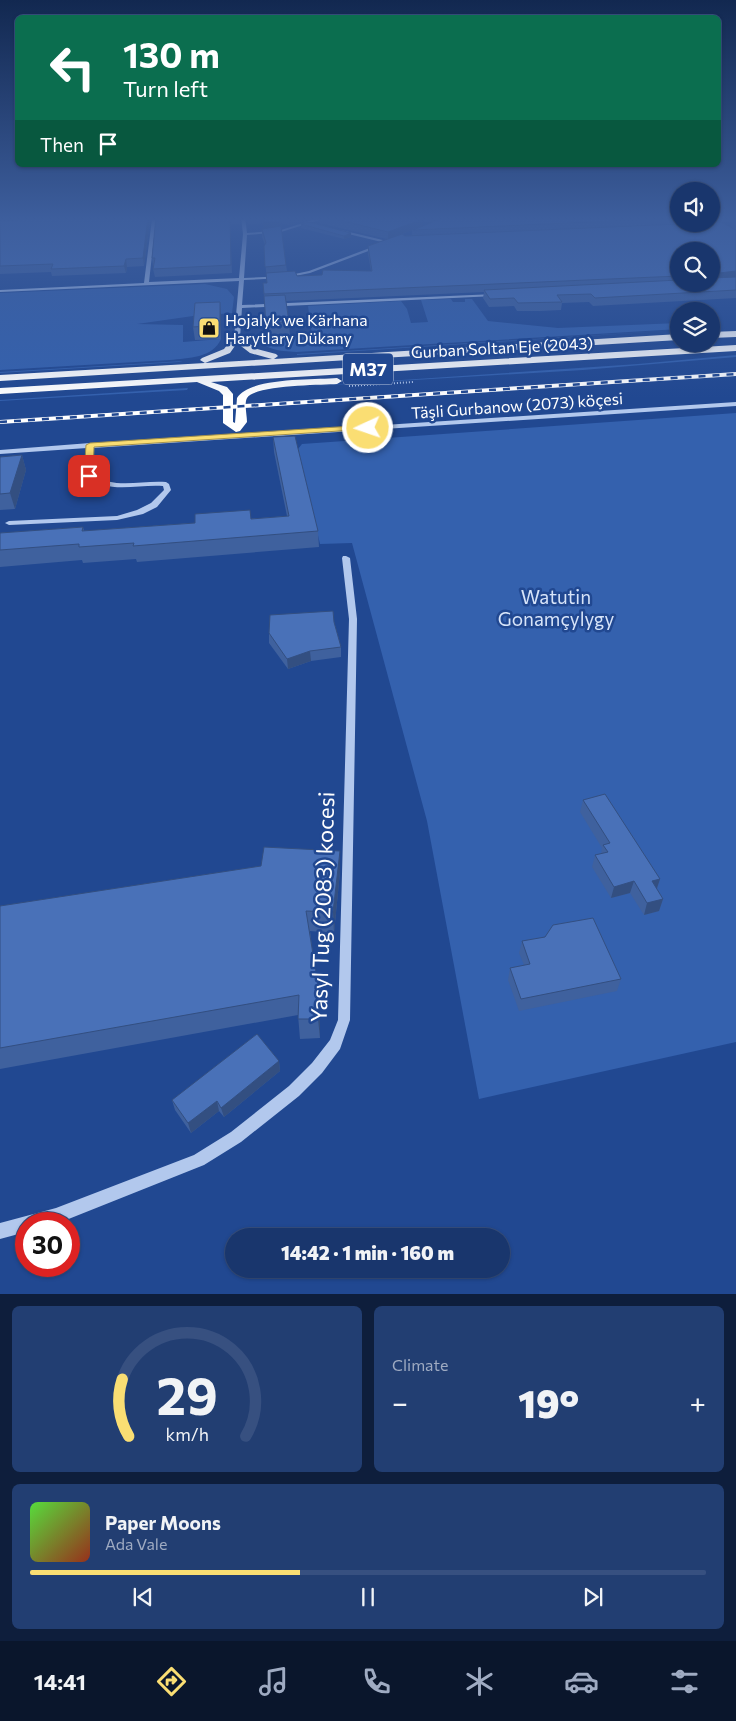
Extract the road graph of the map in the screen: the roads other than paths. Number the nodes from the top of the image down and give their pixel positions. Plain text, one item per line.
1 (147, 277) edge
2 (264, 277) edge
3 (241, 280) junction
4 (146, 284) junction
5 (0, 291) edge
6 (498, 294) edge
7 (241, 307) junction
8 (736, 334) edge
9 (720, 335) edge
10 (238, 338) junction
11 (670, 338) edge
12 (736, 349) edge
13 (320, 359) junction
14 (167, 367) junction
15 (0, 378) edge
16 (188, 380) junction
17 (0, 391) edge
18 (736, 404) edge
19 (236, 433) junction
20 (90, 445) junction
21 (0, 452) edge
22 (9, 523) dead end
23 (346, 558) dead end
24 (66, 1212) edge
25 (15, 1227) edge
26 (0, 1231) edge

1 - 4 street
2 - 3 street
3 - 4 street
3 - 7 street
4 - 5 street
6 - 7 street
7 - 10 street
8 - 9 highway
10 - 13 highway
10 - 14 highway
11 - 13 highway, Gurban Soltan Eje (2043) / M37
12 - 16 highway, Gurban Soltan Eje (2043) / M37
12 - 19 highway
13 - 14 highway, Gurban Soltan Eje (2043) / M37
14 - 15 highway, Gurban Soltan Eje (2043) / M37
16 - 17 highway, Gurban Soltan Eje (2043) / M37
16 - 19 highway
18 - 19 street, Täşli Gurbanow (2073) köçesi
19 - 20 street, Täşli Gurbanow (2073) köçesi
20 - 21 street, Täşli Gurbanow (2073) köçesi
20 - 22 street
23 - 24 street, Yasyl Tug (2083) kocesi
25 - 26 street, Yasyl Tug (2083) kocesi

